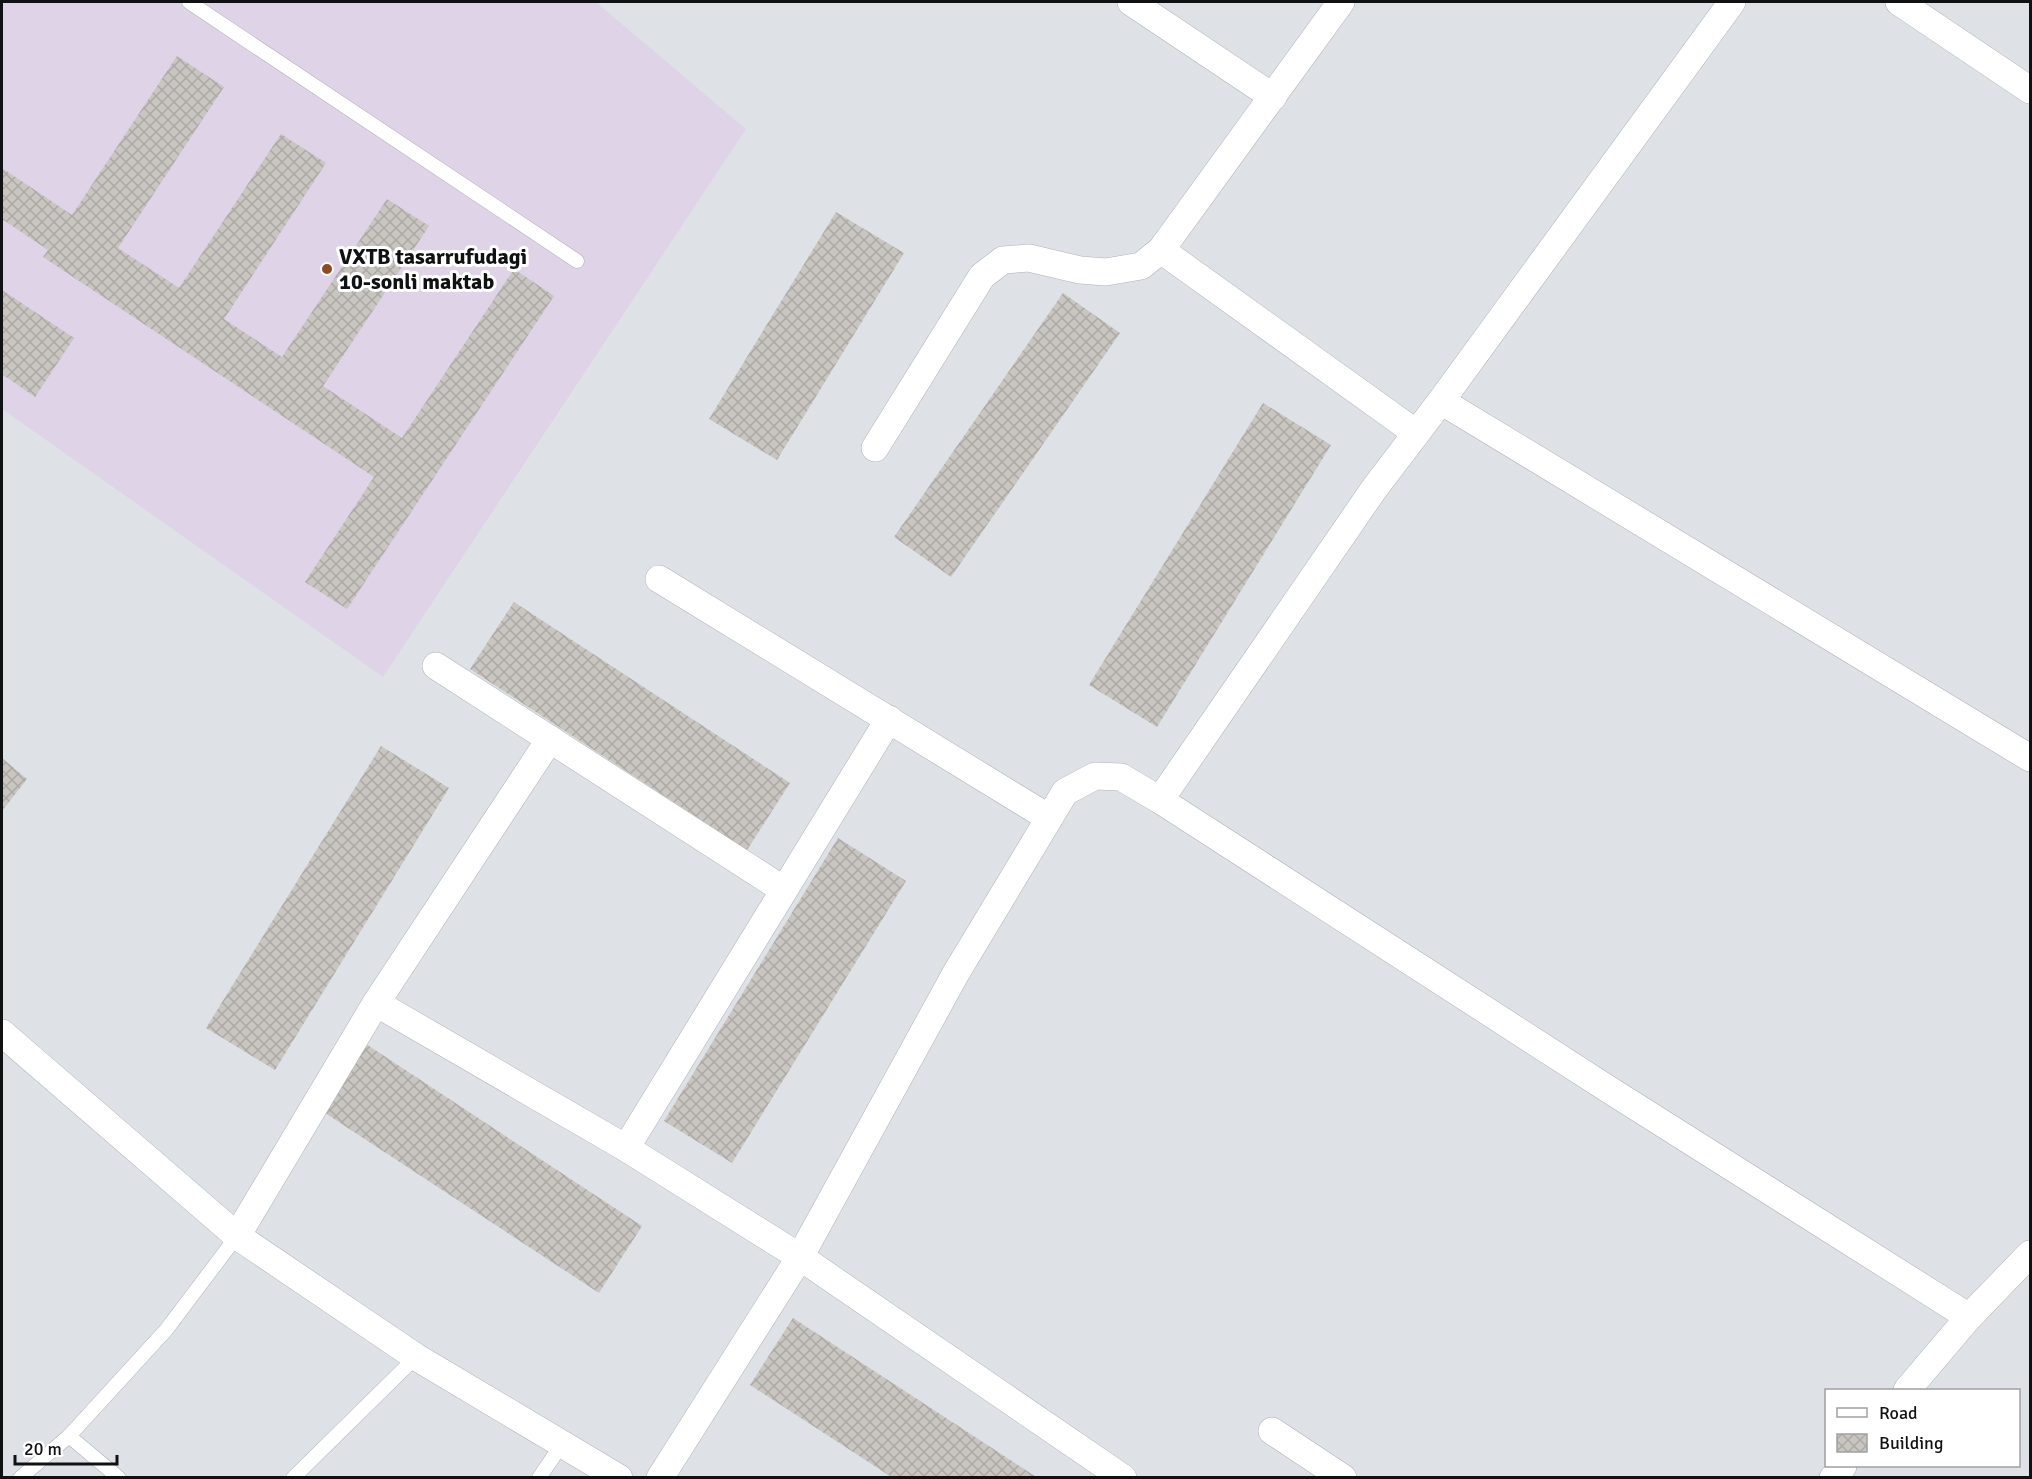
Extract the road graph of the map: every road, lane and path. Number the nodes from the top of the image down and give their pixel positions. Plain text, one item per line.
1 (189, 2) edge
2 (1131, 2) edge
3 (1341, 2) edge
4 (1732, 2) edge
5 (1899, 2) edge
6 (2031, 90) edge
7 (1273, 98) junction
8 (1161, 250) junction
9 (577, 261) dead end
10 (1441, 401) junction
11 (1416, 433) junction
12 (875, 448) dead end
13 (659, 579) dead end
14 (436, 666) dead end
15 (889, 719) junction
16 (550, 740) junction
17 (2031, 758) edge
18 (1160, 800) junction
19 (1049, 818) junction
20 (784, 890) junction
21 (376, 1003) junction
22 (2, 1033) edge
23 (626, 1148) junction
24 (237, 1236) junction
25 (2031, 1254) edge
26 (800, 1257) junction
27 (1969, 1317) junction
28 (416, 1357) junction
29 (1908, 1389) edge
30 (1272, 1431) dead end
31 (69, 1436) junction
32 (562, 1444) junction
33 (20, 1478) edge
34 (119, 1478) edge
35 (293, 1478) edge
36 (539, 1478) edge
37 (619, 1478) edge
38 (660, 1478) edge
39 (1123, 1478) edge
40 (1343, 1478) edge

1 - 9 lane
2 - 7 street
3 - 7 street
4 - 10 street
5 - 6 street
7 - 8 street
8 - 11 street
8 - 12 street
10 - 11 street
10 - 17 street
11 - 18 street
13 - 15 street
14 - 16 street
15 - 19 street
15 - 20 street
16 - 20 street
16 - 21 street
18 - 19 street
18 - 27 street
19 - 26 street
20 - 23 street
21 - 23 street
21 - 24 street
22 - 24 street
23 - 26 street
24 - 28 street
24 - 31 lane
25 - 27 street
26 - 38 street
26 - 39 street
27 - 29 street
28 - 32 street
28 - 35 lane
30 - 40 street
31 - 33 lane
31 - 34 lane
32 - 36 lane
32 - 37 street

